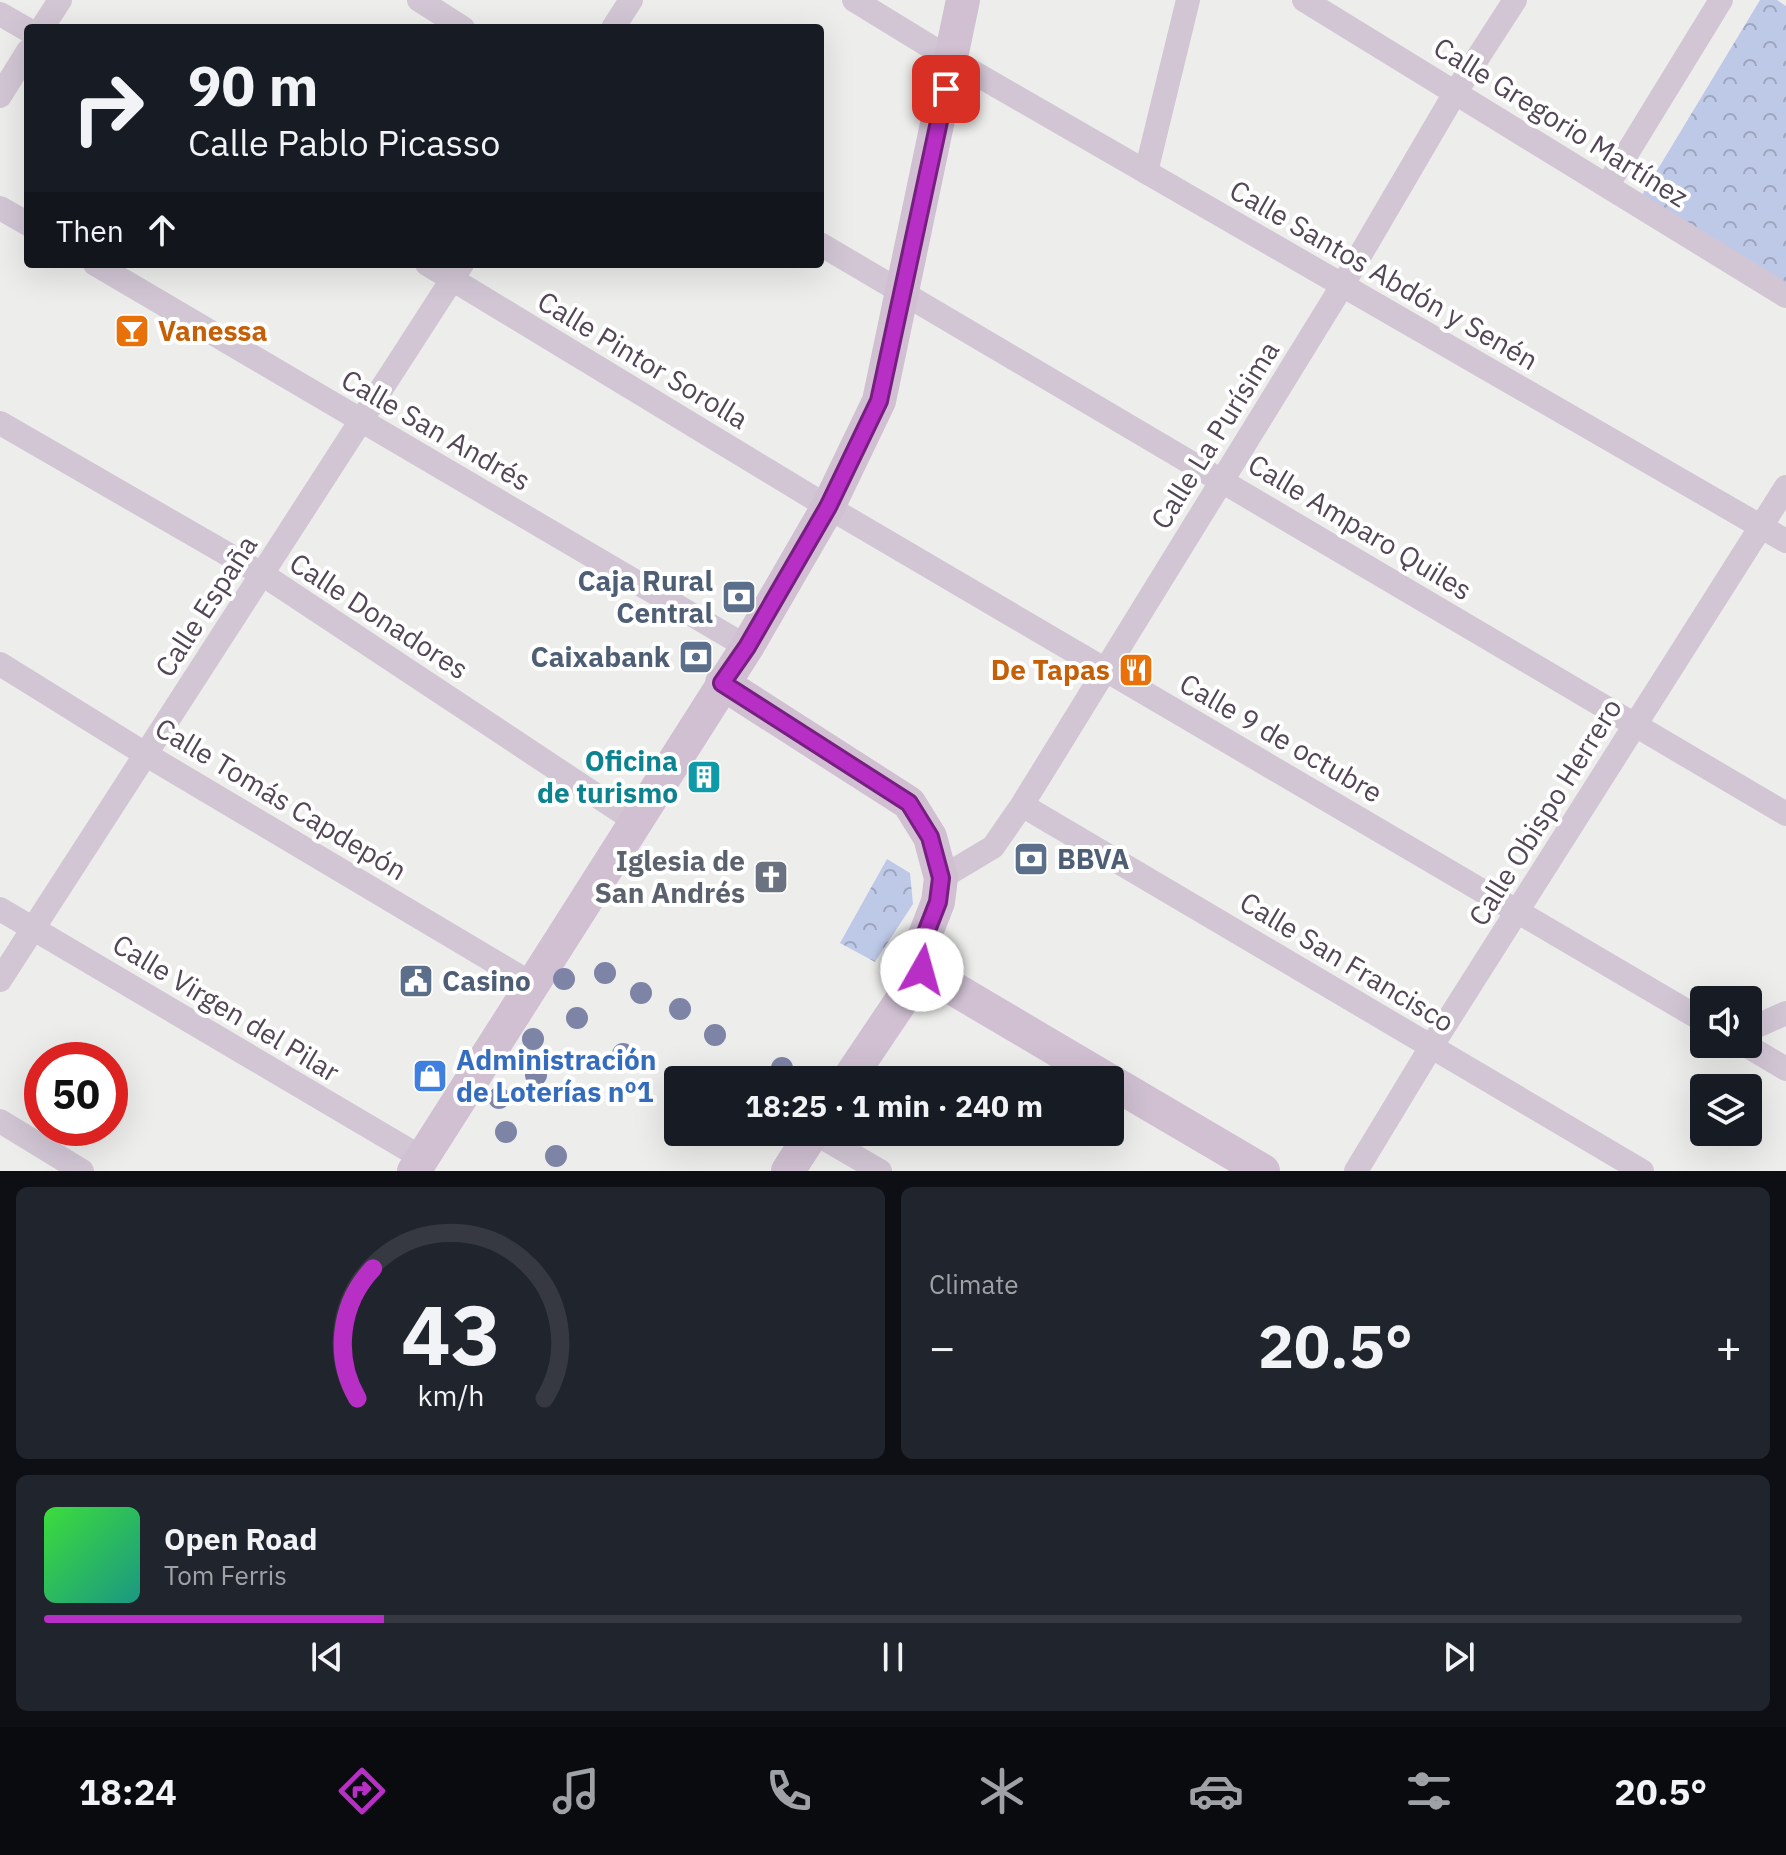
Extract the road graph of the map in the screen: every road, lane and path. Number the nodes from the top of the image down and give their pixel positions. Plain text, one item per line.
1 (60, 0) edge
2 (419, 0) edge
3 (631, 0) edge
4 (854, 0) edge
5 (963, 0) edge
6 (1188, 0) edge
7 (1304, 0) edge
8 (1515, 0) edge
9 (1721, 0) edge
10 (0, 14) edge
11 (45, 24) edge
12 (457, 24) edge
13 (616, 24) edge
14 (24, 28) edge
15 (24, 57) edge
16 (952, 60) junction
17 (1455, 93) junction
18 (0, 96) edge
19 (1146, 172) junction
20 (1607, 186) junction
21 (0, 208) edge
22 (24, 222) edge
23 (824, 246) edge
24 (102, 268) edge
25 (457, 271) edge
26 (1342, 286) junction
27 (903, 293) junction
28 (1786, 296) edge
29 (361, 420) junction
30 (0, 423) edge
31 (1222, 481) junction
32 (1786, 487) edge
33 (828, 507) junction
34 (1761, 527) junction
35 (1786, 541) edge
36 (262, 574) junction
37 (747, 647) junction
38 (0, 664) edge
39 (1106, 670) junction
40 (722, 683) junction
41 (1636, 725) junction
42 (145, 754) junction
43 (1022, 805) junction
44 (1786, 814) edge
45 (635, 821) junction
46 (941, 878) junction
47 (0, 909) edge
48 (1517, 911) junction
49 (33, 928) junction
50 (922, 970) junction
51 (0, 980) edge
52 (532, 984) junction
53 (1690, 1013) edge
54 (1786, 1013) edge
55 (1762, 1024) edge
56 (1431, 1047) junction
57 (1762, 1055) edge
58 (857, 1066) edge
59 (1085, 1066) edge
60 (1786, 1069) edge
61 (1124, 1089) edge
62 (0, 1121) edge
63 (804, 1146) edge
64 (837, 1146) edge
65 (418, 1165) edge
66 (82, 1171) edge
67 (788, 1171) edge
68 (880, 1171) edge
69 (1263, 1171) edge
70 (1356, 1171) edge
71 (1642, 1171) edge

1 - 11 street
2 - 12 street
3 - 13 street
4 - 16 street, Calle Santos Abdón y Senén
5 - 16 main road
6 - 19 street
7 - 17 street, Calle Gregorio Martínez
8 - 17 street, Calle La Purísima
9 - 20 street
10 - 14 street
15 - 18 street
16 - 19 street, Calle Santos Abdón y Senén
16 - 27 main road
17 - 20 street, Calle Gregorio Martínez
17 - 26 street, Calle La Purísima
19 - 26 street, Calle Santos Abdón y Senén
20 - 28 street, Calle Gregorio Martínez
21 - 22 street
23 - 27 street, Calle Amparo Quiles
24 - 29 street, Calle San Andrés
25 - 29 street, Calle España
25 - 33 street, Calle Pintor Sorolla
26 - 31 street, Calle La Purísima
26 - 34 street, Calle Santos Abdón y Senén
27 - 31 street, Calle Amparo Quiles
27 - 33 main road
29 - 36 street, Calle España
29 - 37 street, Calle San Andrés
30 - 36 street, Calle Donadores
31 - 39 street, Calle La Purísima
31 - 41 street, Calle Amparo Quiles
32 - 34 street, Calle Obispo Herrero
33 - 37 main road
33 - 39 street, Calle 9 de octubre
34 - 35 street, Calle Santos Abdón y Senén
34 - 41 street, Calle Obispo Herrero
36 - 42 street, Calle España
36 - 45 street, Calle Donadores
37 - 40 main road
38 - 42 street, Calle Tomás Capdepón
39 - 43 street, Calle La Purísima
39 - 48 street, Calle 9 de octubre
40 - 45 main road
40 - 46 main road
41 - 44 street, Calle Amparo Quiles
41 - 48 street, Calle Obispo Herrero
42 - 49 street, Calle España
42 - 52 street, Calle Tomás Capdepón
43 - 46 street, Calle La Purísima
43 - 56 street, Calle San Francisco
45 - 52 main road
46 - 50 main road
47 - 49 street, Calle Virgen del Pilar
48 - 53 street, Calle 9 de octubre
48 - 56 street, Calle Obispo Herrero
49 - 51 street, Calle España
49 - 65 street, Calle Virgen del Pilar
50 - 58 main road
50 - 59 main road
52 - 65 main road
54 - 55 street
56 - 70 street, Calle Obispo Herrero
56 - 71 street, Calle San Francisco
57 - 60 street
61 - 69 main road
62 - 66 street
63 - 67 main road
64 - 68 street

